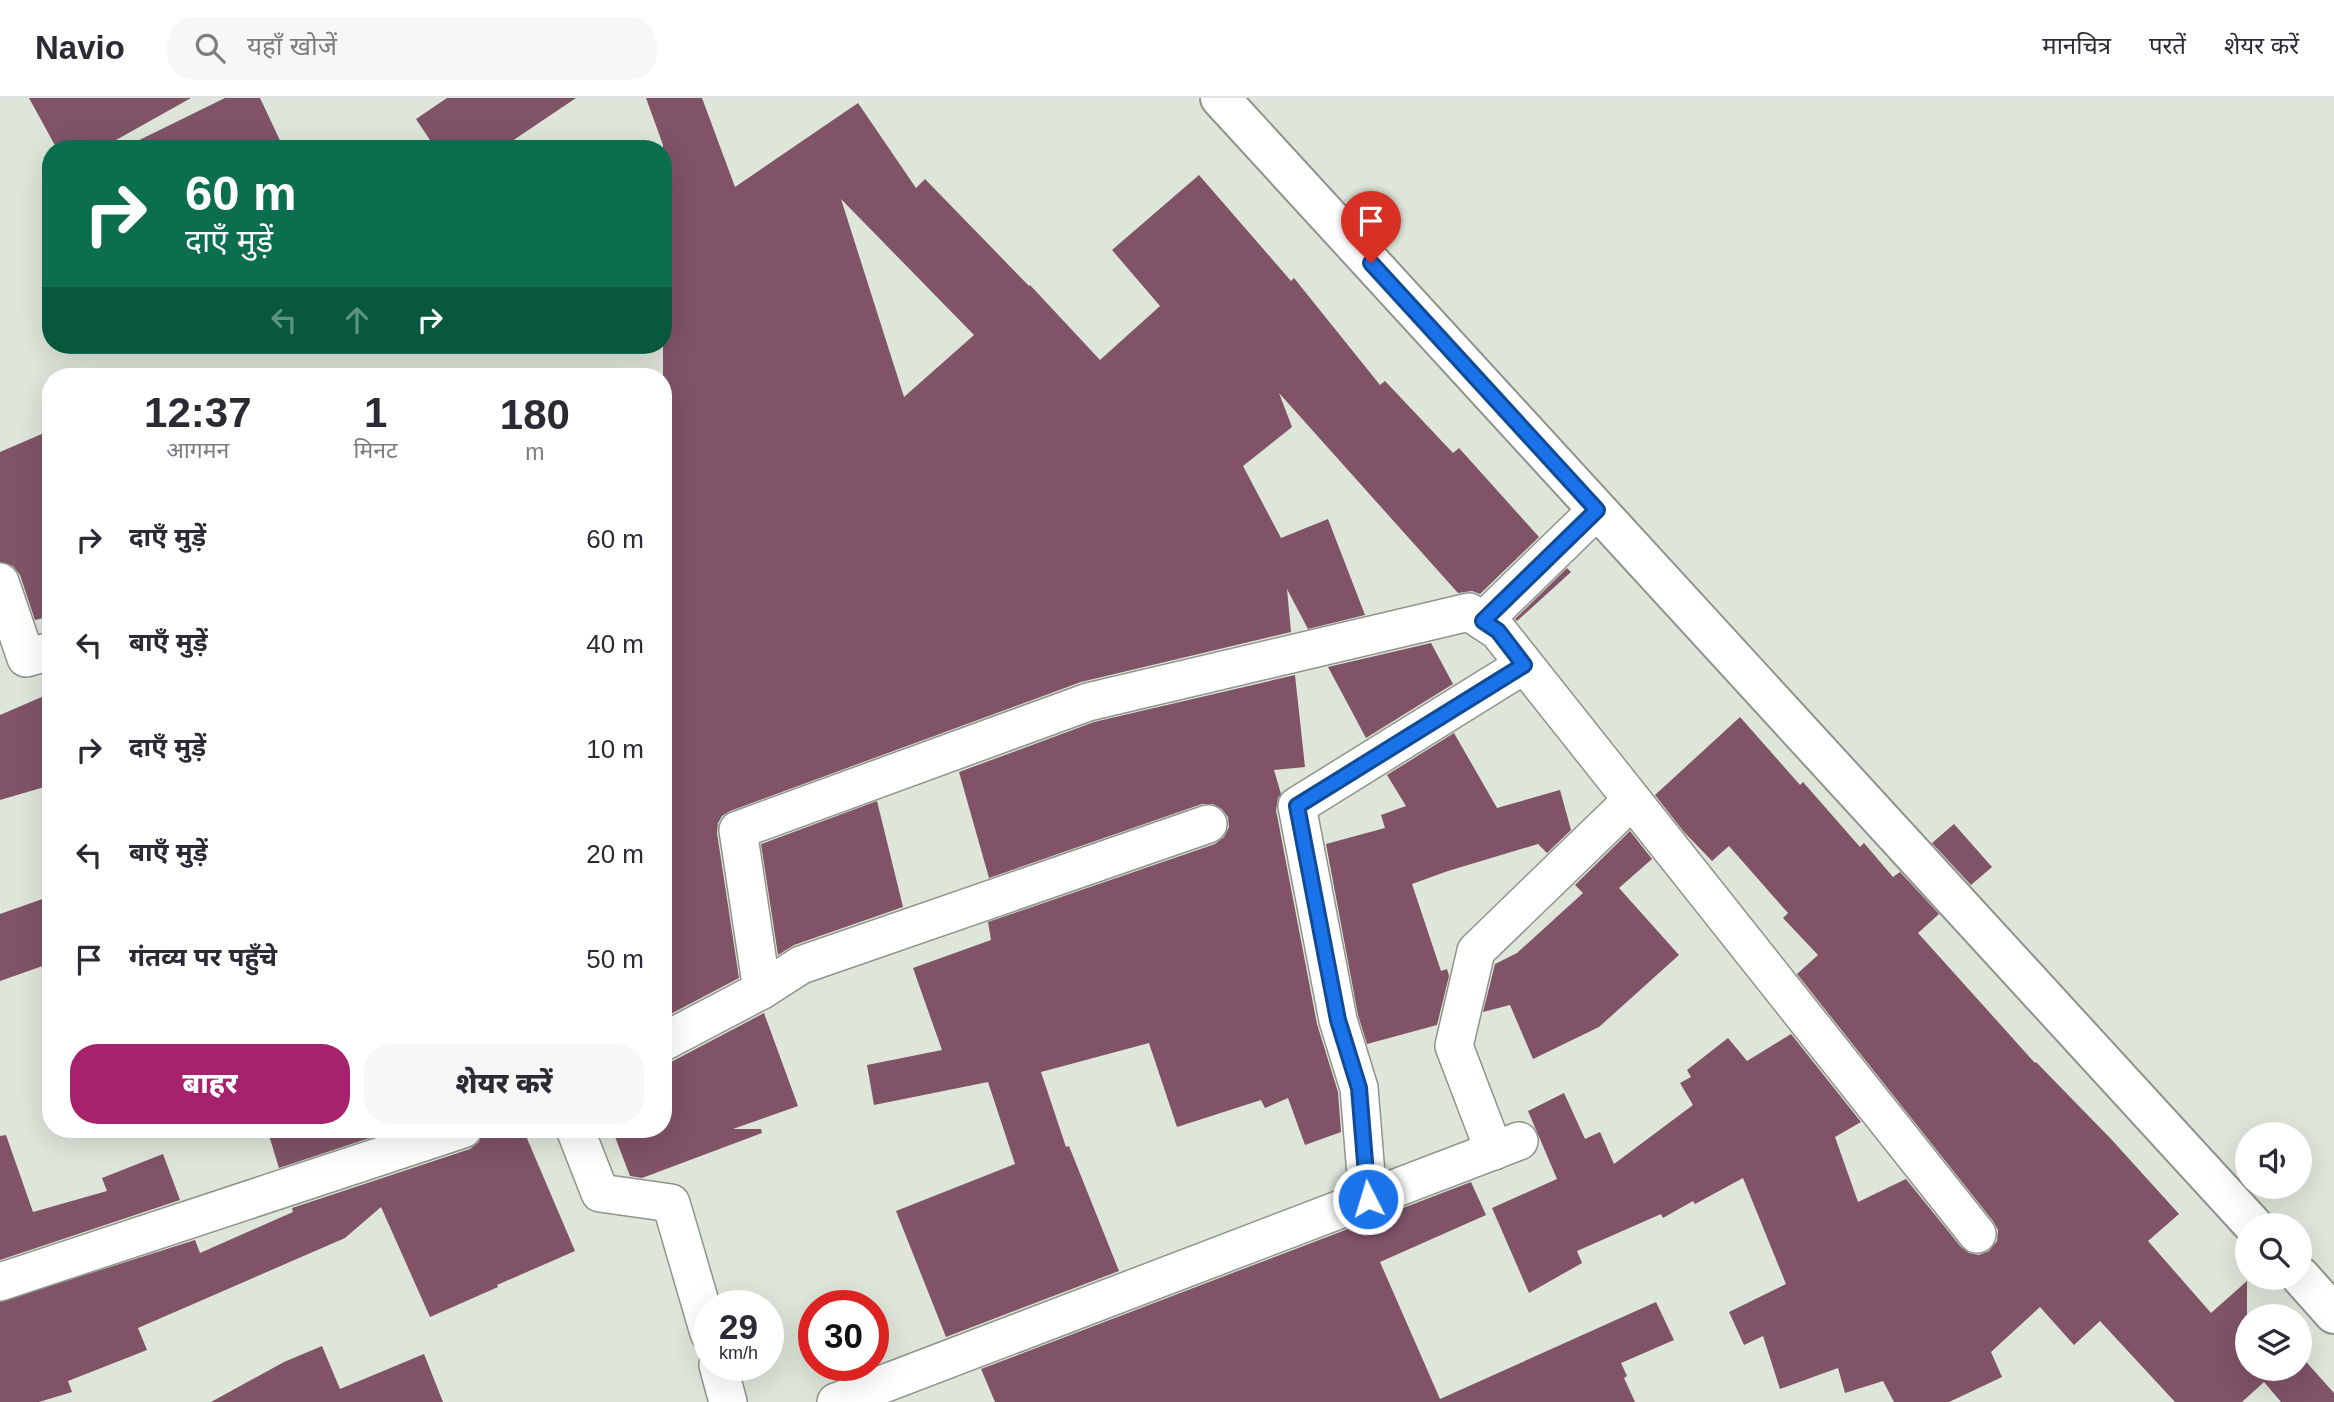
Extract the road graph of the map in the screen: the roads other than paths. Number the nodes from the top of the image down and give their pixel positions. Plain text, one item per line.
1 (1220, 98) edge
2 (1597, 510) junction
3 (0, 582) edge
4 (1483, 621) junction
5 (42, 654) edge
6 (1524, 665) junction
7 (1632, 800) junction
8 (1208, 824) dead end
9 (762, 990) junction
10 (672, 1037) edge
11 (436, 1138) edge
12 (579, 1138) edge
13 (1368, 1199) junction
14 (2242, 1213) edge
15 (1977, 1234) dead end
16 (0, 1282) edge
17 (2312, 1289) edge
18 (696, 1290) edge
19 (2334, 1314) edge
20 (722, 1381) edge
21 (728, 1402) edge
22 (836, 1402) edge

1 - 2 street
2 - 4 street
2 - 14 street
3 - 5 street
4 - 6 street
4 - 9 street
6 - 7 street
6 - 13 street
7 - 13 street
7 - 15 street
8 - 9 street
9 - 10 street
11 - 16 street
12 - 18 street
13 - 22 street
17 - 19 street
20 - 21 street

